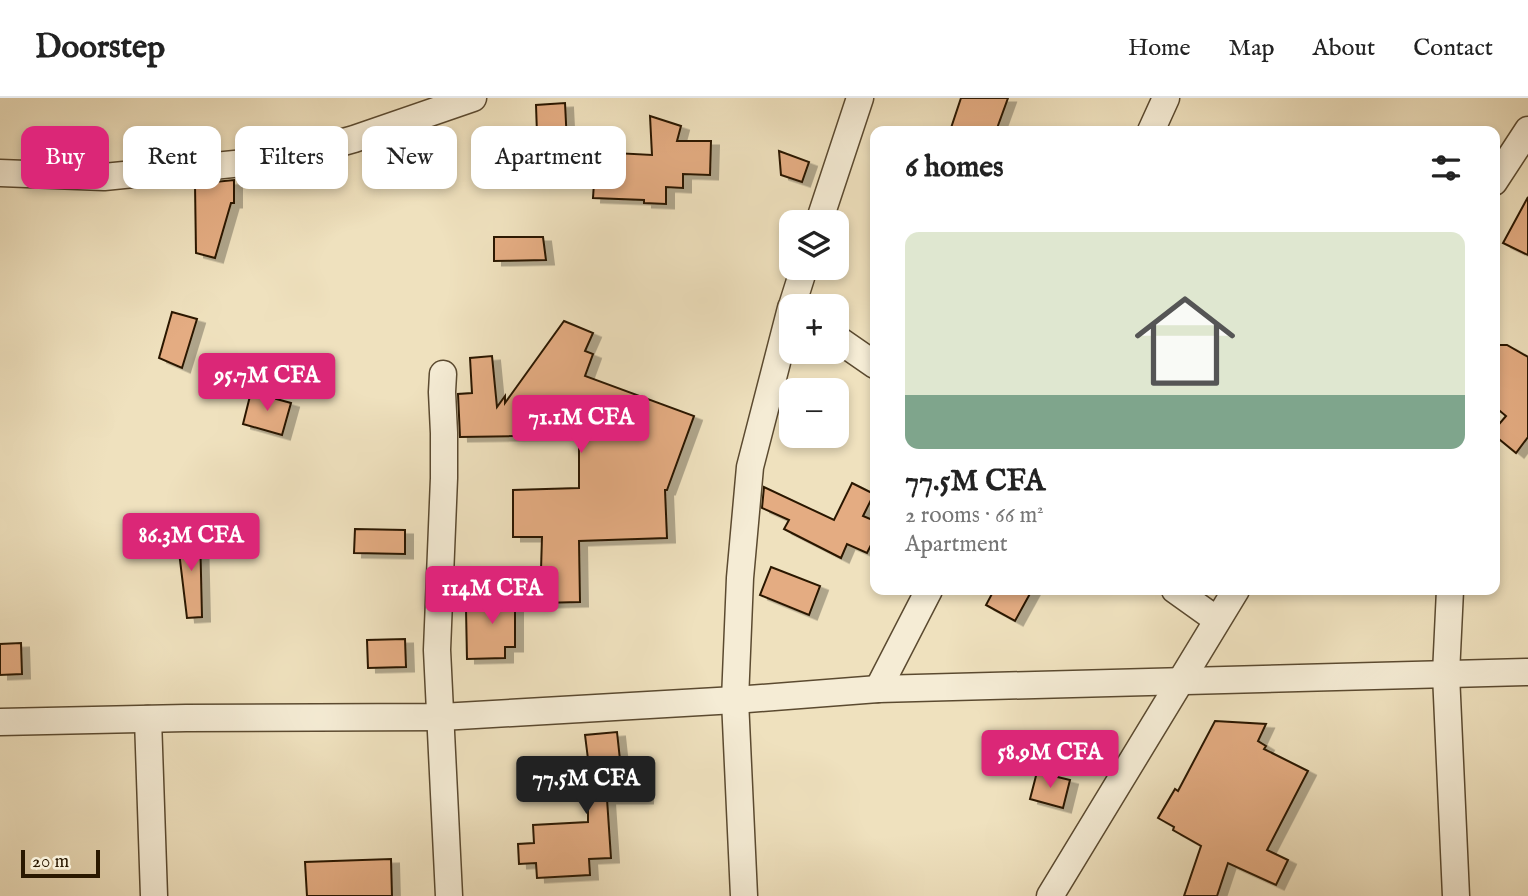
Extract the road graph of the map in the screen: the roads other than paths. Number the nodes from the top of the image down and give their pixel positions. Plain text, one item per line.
1 (472, 98) edge
2 (860, 98) edge
3 (1166, 98) edge
4 (1153, 126) edge
5 (1528, 130) edge
6 (0, 173) edge
7 (1500, 173) edge
8 (823, 210) edge
9 (849, 347) edge
10 (779, 354) edge
11 (870, 362) edge
12 (443, 374) dead end
13 (926, 595) edge
14 (1182, 595) edge
15 (1233, 595) edge
16 (1450, 595) edge
17 (1217, 621) junction
18 (1528, 672) edge
19 (1446, 674) junction
20 (1181, 680) junction
21 (878, 689) junction
22 (735, 700) junction
23 (441, 717) junction
24 (148, 719) junction
25 (0, 722) edge
26 (154, 896) edge
27 (449, 896) edge
28 (744, 896) edge
29 (1051, 896) edge
30 (1456, 896) edge

1 - 6 street
2 - 8 street
3 - 4 street
5 - 7 street
9 - 11 street
10 - 22 street
12 - 23 street
13 - 21 street
14 - 17 street
15 - 17 street
16 - 19 street
17 - 20 street
18 - 19 street
19 - 20 street
19 - 30 street
20 - 21 street
20 - 29 street
21 - 22 street
22 - 23 street
22 - 28 street
23 - 24 street
23 - 27 street
24 - 25 street
24 - 26 street

